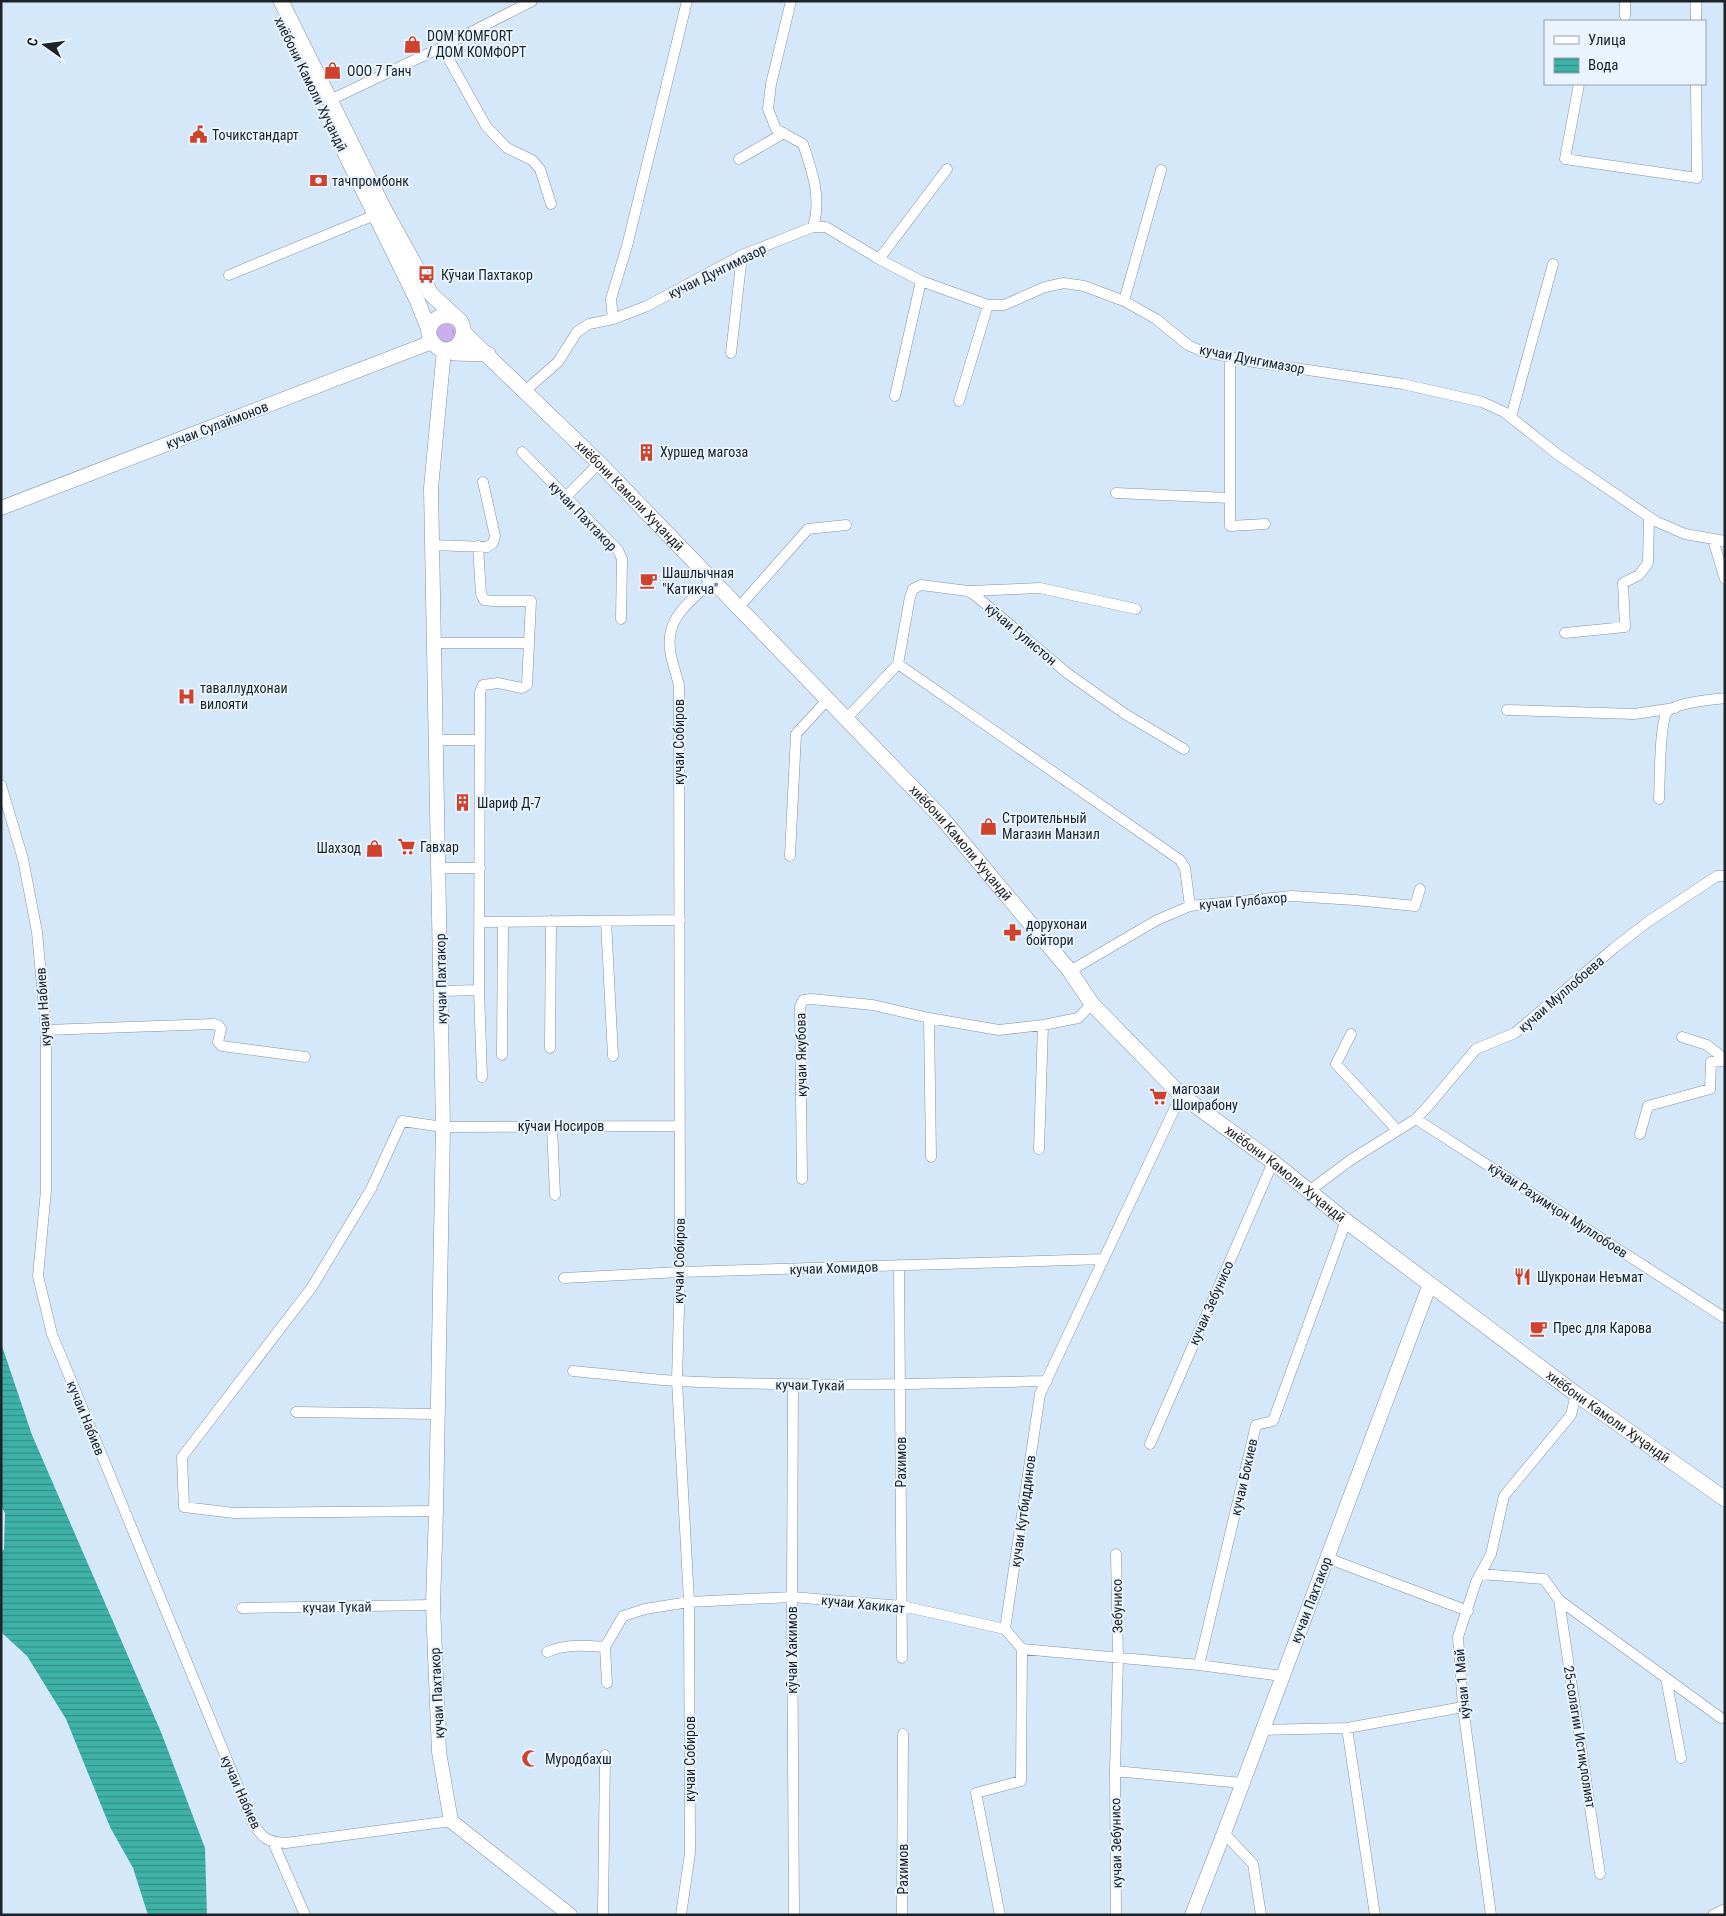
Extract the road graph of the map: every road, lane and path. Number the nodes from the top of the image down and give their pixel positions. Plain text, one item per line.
1 (271, 1) edge
2 (281, 1) edge
3 (532, 1) edge
4 (687, 1) edge
5 (791, 1) edge
6 (1624, 1) edge
7 (1696, 1) edge
8 (1625, 16) dead end
9 (1696, 20) edge
10 (442, 47) junction
11 (1580, 85) edge
12 (1696, 85) edge
13 (330, 100) junction
14 (784, 133) junction
15 (738, 159) dead end
16 (947, 169) dead end
17 (1161, 170) dead end
18 (551, 204) dead end
19 (380, 213) junction
20 (813, 227) junction
21 (742, 255) junction
22 (879, 259) junction
23 (1553, 264) dead end
24 (229, 274) dead end
25 (921, 281) junction
26 (1124, 302) junction
27 (988, 305) junction
28 (456, 318) junction
29 (613, 319) junction
30 (464, 333) junction
31 (439, 343) junction
32 (731, 353) dead end
33 (488, 354) junction
34 (1230, 357) junction
35 (526, 390) junction
36 (895, 396) dead end
37 (959, 401) dead end
38 (1511, 417) junction
39 (522, 452) dead end
40 (599, 463) junction
41 (484, 482) dead end
42 (1116, 493) dead end
43 (566, 497) junction
44 (1230, 498) junction
45 (1, 508) edge
46 (1649, 518) junction
47 (1265, 524) dead end
48 (846, 525) dead end
49 (1713, 540) junction
50 (1725, 541) edge
51 (432, 545) junction
52 (478, 546) junction
53 (1725, 579) edge
54 (712, 580) junction
55 (968, 591) junction
56 (739, 607) junction
57 (1136, 609) dead end
58 (621, 619) dead end
59 (1565, 633) dead end
60 (434, 643) junction
61 (529, 643) junction
62 (898, 664) junction
63 (1725, 698) edge
64 (828, 699) junction
65 (1675, 708) junction
66 (1507, 710) dead end
67 (847, 718) junction
68 (436, 740) junction
69 (479, 740) junction
70 (1184, 749) dead end
71 (1, 785) edge
72 (1659, 800) dead end
73 (790, 856) dead end
74 (438, 868) junction
75 (480, 868) junction
76 (1725, 876) edge
77 (1420, 889) dead end
78 (1190, 906) junction
79 (680, 920) junction
80 (551, 921) junction
81 (606, 921) junction
82 (480, 922) junction
83 (503, 922) junction
84 (1070, 971) junction
85 (479, 990) junction
86 (441, 991) junction
87 (1092, 1004) junction
88 (929, 1018) junction
89 (1043, 1025) junction
90 (46, 1030) junction
91 (1351, 1034) dead end
92 (1682, 1036) dead end
93 (550, 1048) dead end
94 (502, 1055) dead end
95 (613, 1056) dead end
96 (305, 1057) dead end
97 (1725, 1060) edge
98 (482, 1077) dead end
99 (1182, 1095) junction
100 (1416, 1119) junction
101 (552, 1126) junction
102 (680, 1126) junction
103 (443, 1127) junction
104 (1397, 1130) junction
105 (1640, 1134) dead end
106 (1039, 1149) dead end
107 (932, 1157) dead end
108 (1273, 1162) junction
109 (802, 1179) dead end
110 (1310, 1191) junction
111 (555, 1194) dead end
112 (1346, 1221) junction
113 (1104, 1259) junction
114 (899, 1266) junction
115 (680, 1272) junction
116 (564, 1278) dead end
117 (1430, 1284) junction
118 (1725, 1318) edge
119 (573, 1371) dead end
120 (1046, 1380) junction
121 (677, 1381) junction
122 (793, 1385) junction
123 (901, 1385) junction
124 (1576, 1394) junction
125 (296, 1412) dead end
126 (438, 1414) junction
127 (1150, 1444) dead end
128 (1725, 1499) edge
129 (436, 1511) junction
130 (1116, 1554) dead end
131 (1326, 1558) junction
132 (1480, 1574) junction
133 (792, 1597) junction
134 (1559, 1600) junction
135 (689, 1602) junction
136 (433, 1605) junction
137 (902, 1606) junction
138 (242, 1608) dead end
139 (1468, 1611) junction
140 (1005, 1629) junction
141 (605, 1647) junction
142 (1022, 1649) junction
143 (546, 1652) dead end
144 (902, 1658) dead end
145 (1118, 1658) junction
146 (1199, 1665) junction
147 (1282, 1676) junction
148 (1666, 1678) junction
149 (607, 1683) dead end
150 (1463, 1707) junction
151 (1721, 1718) dead end
152 (1347, 1728) junction
153 (1262, 1730) junction
154 (903, 1734) dead end
155 (605, 1755) dead end
156 (1681, 1758) dead end
157 (1115, 1771) junction
158 (1242, 1783) junction
159 (451, 1821) junction
160 (1224, 1833) junction
161 (272, 1842) junction
162 (1600, 1874) dead end
163 (1725, 1909) edge
164 (304, 1915) edge
165 (570, 1915) edge
166 (603, 1915) edge
167 (681, 1915) edge
168 (794, 1915) edge
169 (902, 1915) edge
170 (1000, 1915) edge
171 (1116, 1915) edge
172 (1192, 1915) edge
173 (1261, 1915) edge
174 (1376, 1915) edge
175 (1491, 1915) edge
176 (1713, 1915) edge

1 - 19 main road, хиёбони Камоли Хуҷандӣ
2 - 13 main road
3 - 10 street
4 - 29 street
5 - 14 street
6 - 8 street
7 - 9 street
10 - 13 street
10 - 18 street
11 - 12 street
13 - 19 main road
14 - 15 street
14 - 20 street
16 - 22 street
17 - 26 street
19 - 24 street
19 - 28 main road
19 - 31 main road, хиёбони Камоли Хуҷандӣ
20 - 21 street, кучаи Дунгимазор
20 - 22 street, кучаи Дунгимазор
21 - 29 street, кучаи Дунгимазор
21 - 32 street
22 - 25 street, кучаи Дунгимазор
23 - 38 street
25 - 27 street, кучаи Дунгимазор
25 - 36 street
26 - 27 street, кучаи Дунгимазор
26 - 34 street, кучаи Дунгимазор
27 - 37 street
28 - 30 main road
28 - 31 main road
29 - 35 street, кучаи Дунгимазор
30 - 31 main road
30 - 33 main road, хиёбони Камоли Хуҷандӣ
31 - 33 main road
31 - 45 main road, кучаи Сулаймонов
31 - 51 main road, кучаи Пахтакор
33 - 35 main road, хиёбони Камоли Хуҷандӣ
34 - 38 street, кучаи Дунгимазор
34 - 44 street
35 - 40 main road, хиёбони Камоли Хуҷандӣ
38 - 46 street, кучаи Дунгимазор
39 - 43 street, кучаи Пахтакор
40 - 43 street
40 - 54 main road, хиёбони Камоли Хуҷандӣ
41 - 52 street
42 - 44 street
43 - 58 street, кучаи Пахтакор
44 - 47 street
46 - 49 street, кучаи Дунгимазор
46 - 59 street
48 - 56 street
49 - 50 street, кучаи Дунгимазор
49 - 53 street
51 - 52 street
51 - 60 main road, кучаи Пахтакор
52 - 61 street
54 - 56 main road, хиёбони Камоли Хуҷандӣ
54 - 79 street, кучаи Собиров
55 - 57 street
55 - 62 street, кӯчаи Гулистон
55 - 70 street, кӯчаи Гулистон
56 - 64 main road, хиёбони Камоли Хуҷандӣ
60 - 61 street
60 - 68 main road, кучаи Пахтакор
61 - 69 street
62 - 67 street
62 - 78 street
63 - 65 street
64 - 67 main road, хиёбони Камоли Хуҷандӣ
64 - 73 street
65 - 66 street
65 - 72 street
67 - 84 main road, хиёбони Камоли Хуҷандӣ
68 - 69 street
68 - 74 main road, кучаи Пахтакор
69 - 75 street
71 - 90 street, кучаи Набиев
74 - 75 street
74 - 86 main road, кучаи Пахтакор
75 - 82 street
76 - 100 street, кучаи Муллобоева
77 - 78 street, кучаи Гулбахор
78 - 84 street, кучаи Гулбахор
79 - 81 street
79 - 102 street, кучаи Собиров
80 - 81 street
80 - 83 street
80 - 93 street
81 - 95 street
82 - 83 street
82 - 85 street
83 - 94 street
84 - 87 main road, хиёбони Камоли Хуҷандӣ
85 - 86 street
85 - 98 street
86 - 103 main road, кучаи Пахтакор
87 - 89 street, кучаи Якубова
87 - 99 main road, хиёбони Камоли Хуҷандӣ
88 - 89 street, кучаи Якубова
88 - 107 street
88 - 109 street, кучаи Якубова
89 - 106 street
90 - 96 street
90 - 161 street, кучаи Набиев
91 - 104 street
92 - 97 street
97 - 105 street
99 - 108 main road, хиёбони Камоли Хуҷандӣ
99 - 113 street, кучаи Кутбиддинов
100 - 104 street, кучаи Муллобоева
100 - 118 street, кӯчаи Раҳимҷон Муллобоев
101 - 102 street, кӯчаи Носиров
101 - 103 street, кӯчаи Носиров
101 - 111 street
102 - 115 street, кучаи Собиров
103 - 126 main road, кучаи Пахтакор
103 - 129 street, кӯчаи Носиров
104 - 110 street, кучаи Муллобоева
108 - 110 main road, хиёбони Камоли Хуҷандӣ
108 - 127 street, кучаи Зебунисо
110 - 112 main road, хиёбони Камоли Хуҷандӣ
112 - 117 main road, хиёбони Камоли Хуҷандӣ
112 - 146 street, кучаи Бокиев
113 - 114 street, кучаи Хомидов
113 - 120 street, кучаи Кутбиддинов
114 - 115 street, кучаи Хомидов
114 - 123 street, Рахимов
115 - 116 street, кучаи Хомидов
115 - 121 street, кучаи Собиров
117 - 124 main road, хиёбони Камоли Хуҷандӣ
117 - 131 main road, кучаи Пахтакор
119 - 121 street, кучаи Тукай
120 - 123 street, кучаи Тукай
120 - 140 street, кучаи Кутбиддинов
121 - 122 street, кучаи Тукай
121 - 135 street, кучаи Собиров
122 - 123 street, кучаи Тукай
122 - 133 street, кӯчаи Хакимов
123 - 137 street, Рахимов
124 - 128 main road, хиёбони Камоли Хуҷандӣ
124 - 132 street, кӯчаи 1 Май
125 - 126 street
126 - 129 main road, кучаи Пахтакор
129 - 136 main road, кучаи Пахтакор
130 - 145 street, Зебунисо
131 - 139 street
131 - 147 main road, кучаи Пахтакор
132 - 134 street, 25-солагии Истиқлолият
132 - 139 street, кӯчаи 1 Май
133 - 135 street, кучаи Хакикат
133 - 137 street, кучаи Хакикат
133 - 168 street, кӯчаи Хакимов
134 - 148 street, 25-солагии Истиқлолият
134 - 162 street, 25-солагии Истиқлолият
135 - 141 street
135 - 167 street, кучаи Собиров
136 - 138 street, кучаи Тукай
136 - 159 main road, кучаи Пахтакор
137 - 140 street, кучаи Хакикат
137 - 144 street, Рахимов
139 - 150 street, кӯчаи 1 Май
140 - 142 street
141 - 143 street
141 - 149 street
142 - 145 street
142 - 170 street
145 - 146 street
145 - 157 street, кучаи Зебунисо
146 - 147 street
147 - 153 main road, кучаи Пахтакор
148 - 151 street, 25-солагии Истиқлолият
148 - 156 street
150 - 152 street
150 - 175 street, кӯчаи 1 Май
152 - 153 street
152 - 174 street
153 - 158 main road, кучаи Пахтакор
154 - 169 street, Рахимов
155 - 166 street
157 - 158 street
157 - 171 street, кучаи Зебунисо
158 - 160 main road, кучаи Пахтакор
159 - 161 street, кучаи Набиев
159 - 165 main road
160 - 172 main road, кучаи Пахтакор
160 - 173 street
161 - 164 street
163 - 176 street

